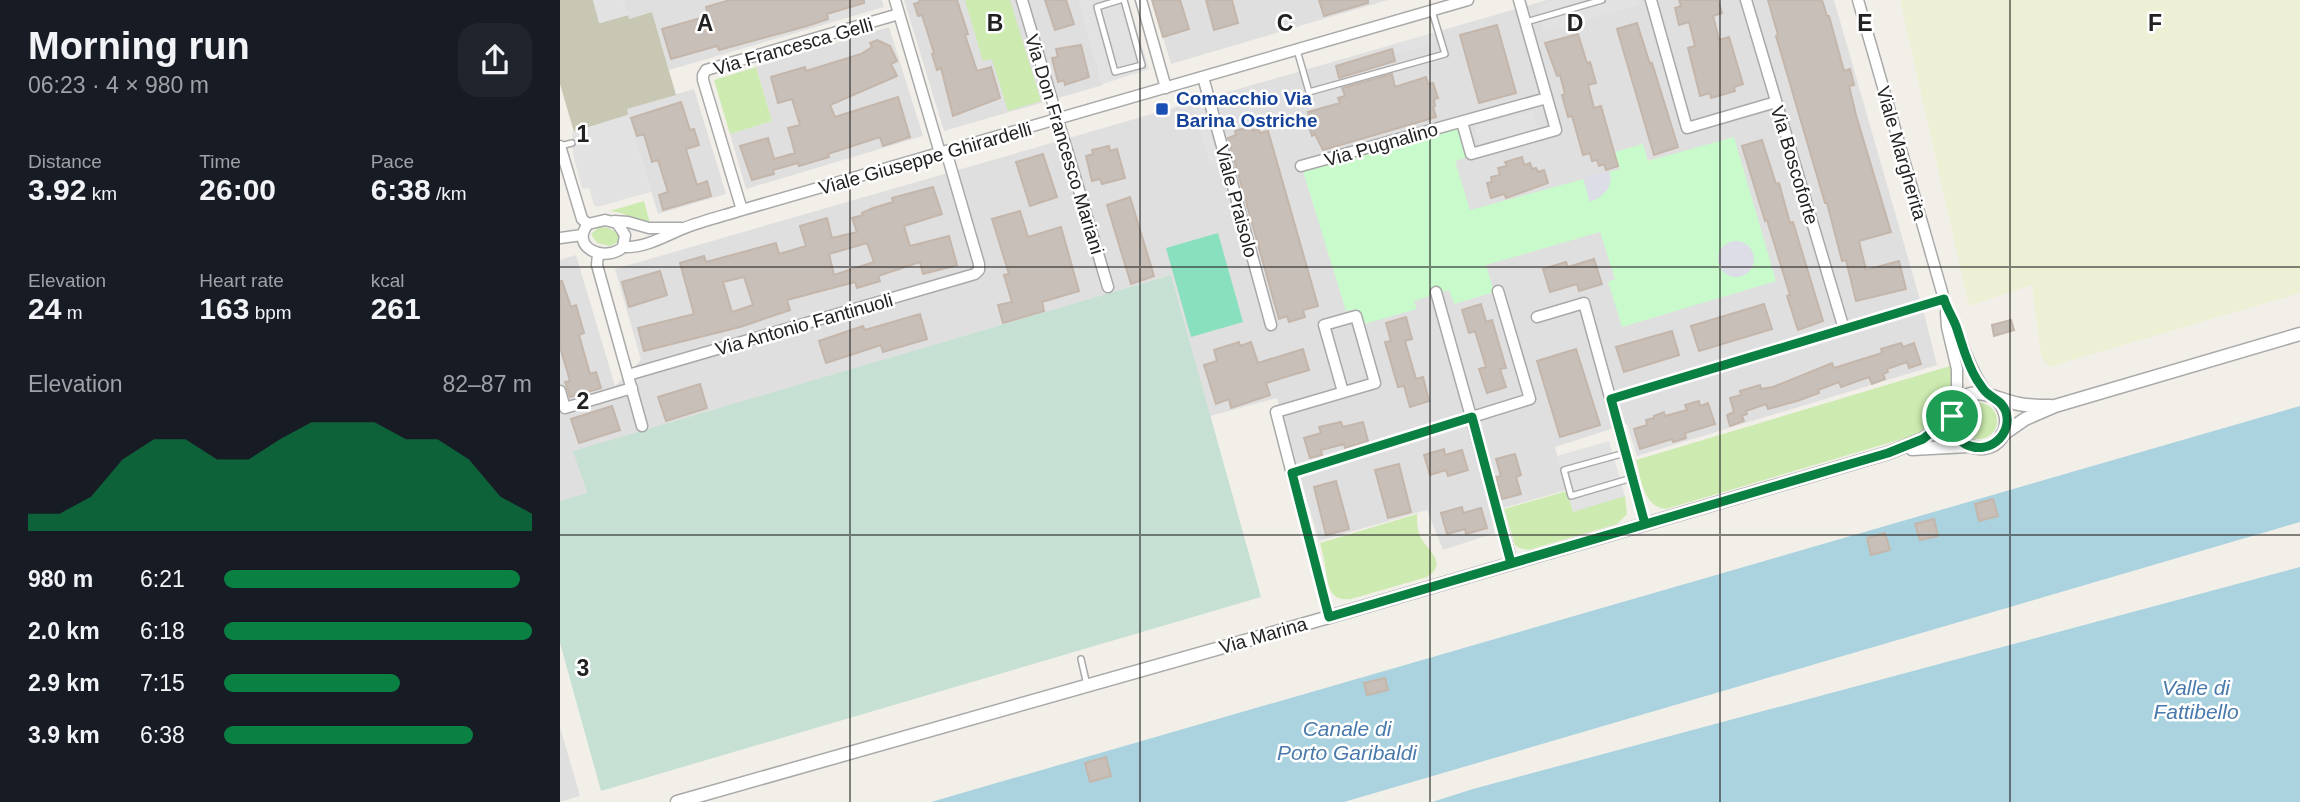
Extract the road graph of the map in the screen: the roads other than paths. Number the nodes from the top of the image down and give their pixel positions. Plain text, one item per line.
1 (895, 0) edge
2 (1022, 0) edge
3 (1122, 0) edge
4 (1141, 0) edge
5 (1468, 0) edge
6 (1520, 0) edge
7 (1602, 0) edge
8 (1651, 0) edge
9 (1746, 0) edge
10 (1858, 0) edge
11 (1432, 11) junction
12 (899, 14) junction
13 (1526, 22) junction
14 (1153, 43) junction
15 (1138, 47) junction
16 (1297, 50) junction
17 (1203, 77) junction
18 (1166, 88) junction
19 (1547, 98) junction
20 (1776, 102) junction
21 (1058, 119) junction
22 (1462, 122) junction
23 (572, 143) dead end
24 (560, 146) edge
25 (943, 152) junction
26 (1301, 166) dead end
27 (742, 210) junction
28 (614, 221) junction
29 (588, 224) junction
30 (684, 228) junction
31 (582, 236) junction
32 (560, 238) edge
33 (623, 247) junction
34 (598, 254) junction
35 (1108, 288) dead end
36 (1498, 291) dead end
37 (1436, 292) dead end
38 (1945, 302) junction
39 (1537, 317) dead end
40 (1271, 325) dead end
41 (1844, 329) junction
42 (2300, 334) edge
43 (628, 375) junction
44 (632, 388) junction
45 (560, 391) edge
46 (1343, 392) junction
47 (1991, 395) junction
48 (1611, 399) junction
49 (2054, 406) junction
50 (1954, 410) junction
51 (1472, 417) junction
52 (642, 426) dead end
53 (2002, 435) junction
54 (1969, 446) junction
55 (1626, 453) junction
56 (1888, 453) junction
57 (1292, 473) junction
58 (1632, 478) junction
59 (1645, 524) junction
60 (1511, 563) junction
61 (1329, 617) junction
62 (1081, 659) dead end
63 (1087, 685) junction
64 (677, 802) edge

1 - 12 street
2 - 21 street, Via Don Francesco Mariani
3 - 15 lane
3 - 15 lane
4 - 14 street
5 - 11 street, Viale Giuseppe Ghirardelli
6 - 13 street
7 - 13 lane
8 - 20 street
9 - 20 street, Via Boscoforte
10 - 38 street, Viale Margherita
11 - 16 street, Viale Giuseppe Ghirardelli
11 - 16 lane
12 - 25 street
12 - 27 street, Via Francesca Gelli
13 - 19 street
14 - 15 lane
14 - 18 street
16 - 17 street, Viale Giuseppe Ghirardelli
17 - 18 street, Viale Giuseppe Ghirardelli
17 - 40 street, Viale Praisolo
18 - 21 street, Viale Giuseppe Ghirardelli
19 - 22 street, Via Pugnalino
19 - 22 street
20 - 41 street, Via Boscoforte
21 - 25 street, Viale Giuseppe Ghirardelli
21 - 35 street, Via Don Francesco Mariani
22 - 26 street, Via Pugnalino
23 - 24 lane
24 - 29 street
25 - 27 street, Viale Giuseppe Ghirardelli
25 - 43 street, Via Antonio Fantinuoli
27 - 30 street, Viale Giuseppe Ghirardelli
28 - 29 street
28 - 30 street, Viale Giuseppe Ghirardelli
28 - 33 street
29 - 31 street
30 - 33 street, Viale Giuseppe Ghirardelli
31 - 32 street
31 - 34 street
33 - 34 street
34 - 43 street
36 - 51 street
37 - 51 street
38 - 41 street
38 - 47 street, Viale Margherita
38 - 50 street, Viale Margherita
39 - 48 street
41 - 48 street
42 - 49 street
43 - 44 street
44 - 45 street
44 - 52 street
46 - 46 street
46 - 57 street
47 - 49 street
47 - 50 street
47 - 53 street
48 - 55 street
49 - 53 street
50 - 54 street
50 - 56 street, Via Marina
51 - 57 street
51 - 60 street
53 - 54 street
54 - 56 street, Via Marina
55 - 58 street
55 - 58 lane
56 - 59 street, Via Marina
57 - 61 street
58 - 59 street
59 - 60 street, Via Marina
60 - 61 street, Via Marina
61 - 63 street, Via Marina
62 - 63 lane
63 - 64 street, Via Marina

